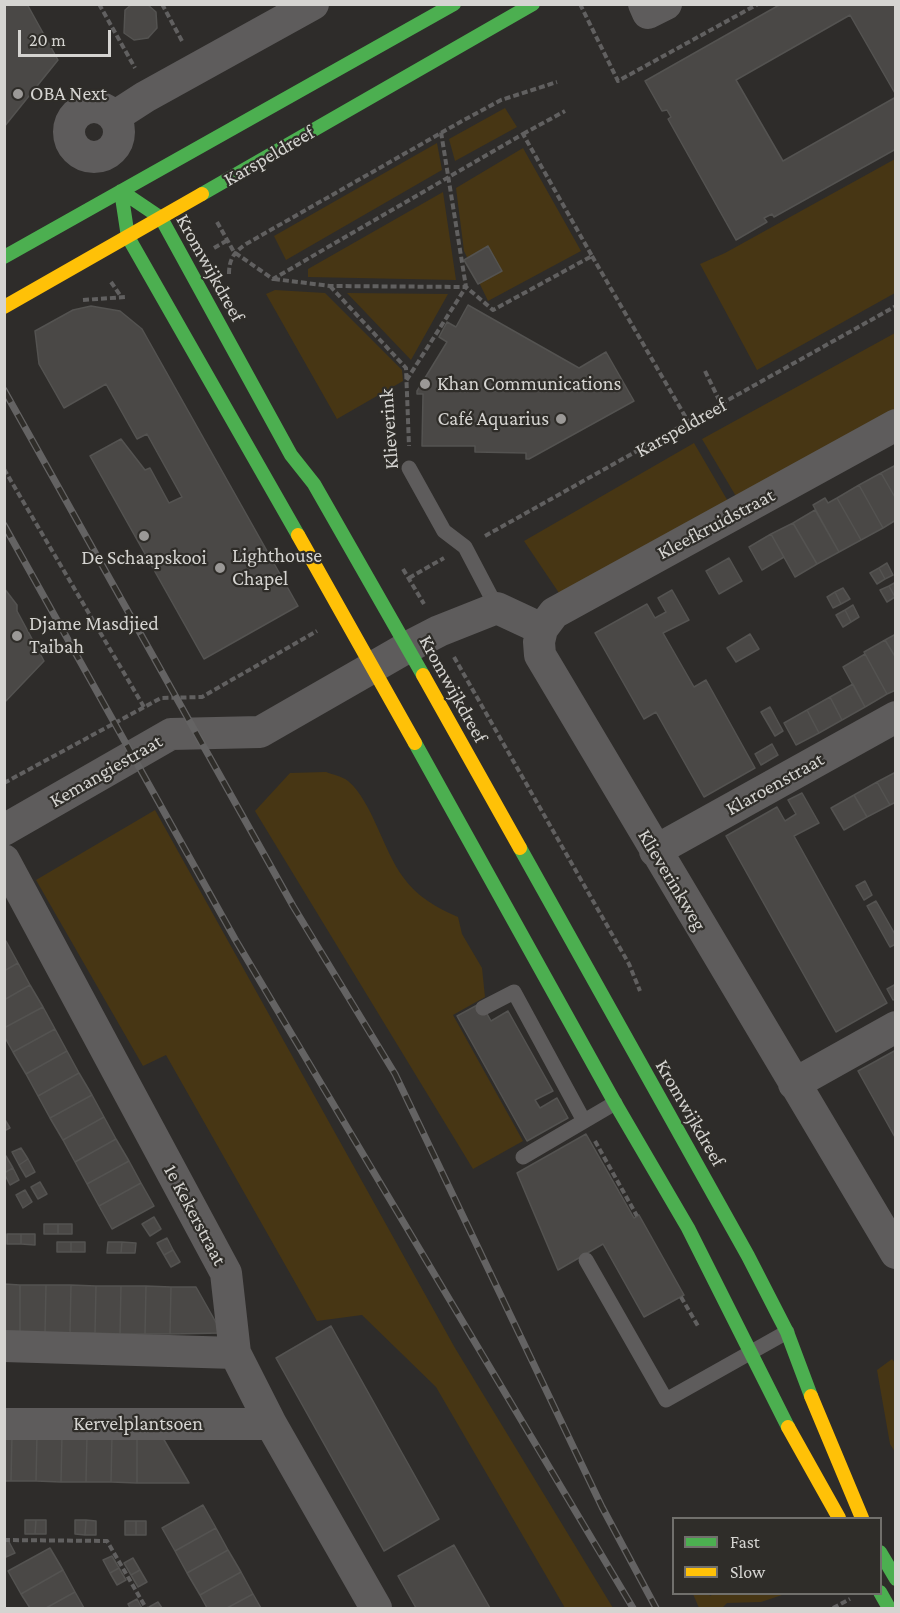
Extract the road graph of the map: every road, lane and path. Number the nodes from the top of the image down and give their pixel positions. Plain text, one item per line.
1 (99, 4) edge
2 (162, 4) edge
3 (313, 4) edge
4 (454, 4) edge
5 (533, 4) edge
6 (644, 4) edge
7 (666, 4) edge
8 (174, 46) dead end
9 (142, 64) dead end
10 (557, 82) dead end
11 (565, 111) dead end
12 (114, 117) dead end
13 (441, 132) junction
14 (523, 134) junction
15 (448, 176) junction
16 (121, 191) junction
17 (161, 218) junction
18 (128, 237) junction
19 (592, 256) junction
20 (4, 257) edge
21 (273, 279) junction
22 (330, 286) junction
23 (466, 287) junction
24 (896, 306) edge
25 (4, 307) edge
26 (705, 371) dead end
27 (406, 381) junction
28 (722, 406) junction
29 (689, 423) junction
30 (896, 425) edge
31 (409, 468) joint
32 (4, 469) edge
33 (465, 547) junction
34 (402, 582) dead end
35 (497, 608) junction
36 (542, 629) junction
37 (408, 647) junction
38 (373, 668) junction
39 (144, 707) dead end
40 (896, 717) edge
41 (4, 830) edge
42 (655, 851) junction
43 (4, 860) edge
44 (483, 1008) dead end
45 (896, 1027) edge
46 (794, 1084) junction
47 (615, 1103) junction
48 (584, 1121) junction
49 (523, 1157) dead end
50 (637, 1216) dead end
51 (896, 1253) edge
52 (586, 1260) dead end
53 (787, 1332) junction
54 (4, 1347) edge
55 (236, 1353) junction
56 (750, 1353) junction
57 (4, 1424) edge
58 (271, 1424) junction
59 (838, 1517) edge
60 (862, 1517) edge
61 (4, 1540) edge
62 (882, 1555) edge
63 (896, 1579) edge
64 (856, 1595) edge
65 (882, 1595) edge
66 (146, 1608) edge
67 (376, 1608) edge
68 (833, 1608) edge
69 (890, 1608) edge

1 - 9 path
2 - 8 path
3 - 12 street
4 - 16 main road, Karspeldreef
5 - 17 main road, Karspeldreef
6 - 7 street
10 - 13 path
11 - 14 path
13 - 15 path
13 - 21 path
14 - 15 path
14 - 19 path
15 - 21 path
15 - 23 path
16 - 17 main road, Kromwijkdreef
16 - 18 main road
16 - 20 main road, Karspeldreef
17 - 18 main road, Karspeldreef
17 - 37 main road, Kromwijkdreef
18 - 25 main road, Karspeldreef
18 - 38 main road
19 - 23 path
19 - 29 path
21 - 22 path
22 - 23 path
22 - 27 path, Klieverink
23 - 27 path
24 - 28 path, Karspeldreef
26 - 28 path
27 - 31 path, Klieverink
28 - 29 path, Karspeldreef
29 - 33 path, Karspeldreef
30 - 36 street, Kleefkruidstraat
31 - 33 lane, Klieverink
32 - 39 path
33 - 34 path, Karspeldreef
33 - 35 lane, Klieverink
35 - 36 street
35 - 37 street
36 - 42 street, Klieverinkweg
37 - 38 street, Kemangiestraat
37 - 53 main road, Kromwijkdreef
38 - 41 street, Kemangiestraat
38 - 47 main road
40 - 42 street, Klaroenstraat
42 - 46 street, Klieverinkweg
43 - 55 street, 1e Kekerstraat
44 - 48 lane
45 - 46 street
46 - 51 street, Klieverinkweg
47 - 48 lane
47 - 56 main road
48 - 49 lane
48 - 50 path
52 - 56 lane
53 - 56 lane
53 - 60 main road, Kromwijkdreef
54 - 55 street
55 - 58 street, 1e Kekerstraat
56 - 59 main road
57 - 58 street, Kervelplantsoen
58 - 67 street, 1e Kekerstraat
61 - 66 path
62 - 63 main road, bridge
64 - 68 path
65 - 69 main road

